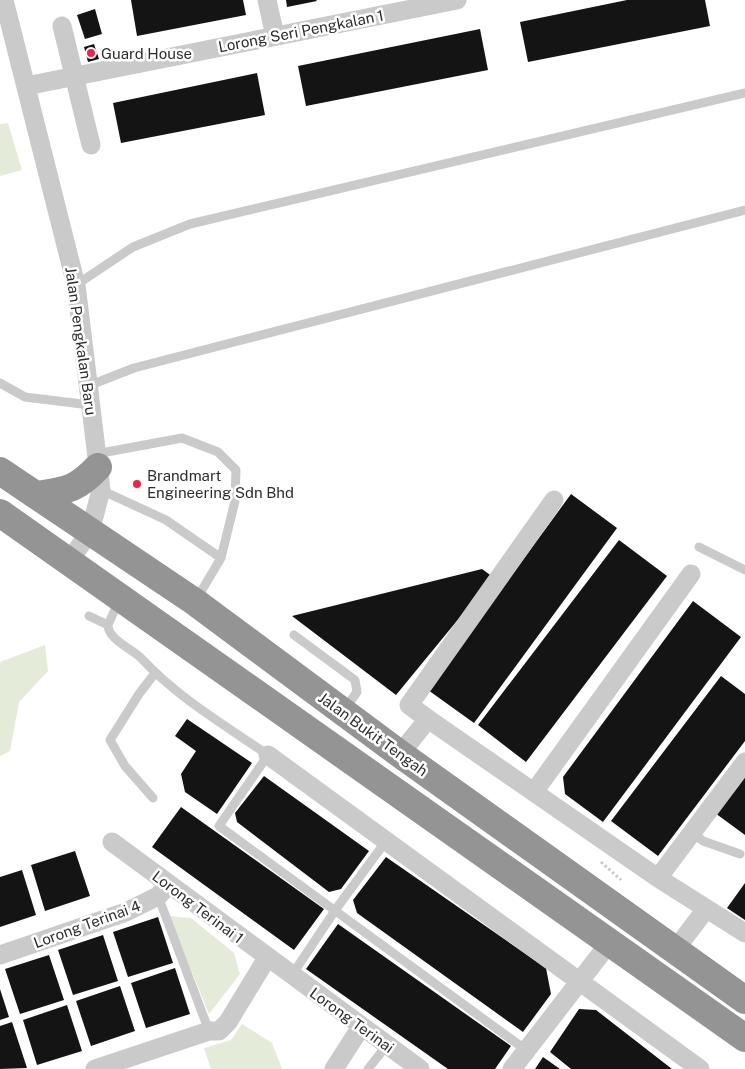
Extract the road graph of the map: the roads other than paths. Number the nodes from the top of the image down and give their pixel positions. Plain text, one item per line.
1 (4, 0) edge
2 (268, 0) edge
3 (457, 0) edge
4 (62, 26) dead end
5 (5, 29) edge
6 (275, 36) junction
7 (75, 76) junction
8 (26, 86) junction
9 (745, 94) edge
10 (91, 145) dead end
11 (745, 210) edge
12 (76, 285) junction
13 (0, 383) edge
14 (89, 396) junction
15 (0, 471) edge
16 (98, 471) junction
17 (37, 495) junction
18 (554, 500) dead end
19 (0, 513) edge
20 (90, 532) junction
21 (699, 547) dead end
22 (221, 558) junction
23 (69, 561) junction
24 (745, 570) edge
25 (691, 574) dead end
26 (121, 597) junction
27 (195, 602) junction
28 (90, 616) dead end
29 (108, 625) junction
30 (294, 635) dead end
31 (155, 673) junction
32 (343, 712) junction
33 (428, 719) junction
34 (400, 754) junction
35 (268, 756) junction
36 (745, 762) edge
37 (534, 792) junction
38 (153, 798) dead end
39 (692, 832) junction
40 (386, 840) junction
41 (112, 842) dead end
42 (740, 854) dead end
43 (658, 878) junction
44 (163, 890) junction
45 (336, 909) junction
46 (706, 909) junction
47 (745, 933) edge
48 (610, 942) junction
49 (675, 950) junction
50 (0, 955) edge
51 (267, 958) junction
52 (288, 974) junction
53 (578, 982) junction
54 (745, 1000) edge
55 (366, 1030) junction
56 (209, 1031) junction
57 (745, 1038) edge
58 (387, 1045) junction
59 (526, 1050) junction
60 (95, 1069) edge
61 (334, 1069) edge
62 (344, 1069) edge
63 (368, 1069) edge
64 (420, 1069) edge
65 (512, 1069) edge
66 (700, 1069) edge

1 - 5 street, Jalan Pengkalan Baru
2 - 6 street
3 - 6 street, Lorong Seri Pengkalan 1
4 - 7 street
5 - 8 street, Jalan Pengkalan Baru
6 - 7 street, Lorong Seri Pengkalan 1
7 - 8 street, Lorong Seri Pengkalan 1
7 - 10 street
8 - 12 street, Jalan Pengkalan Baru
9 - 12 lane
11 - 14 lane
12 - 14 street, Jalan Pengkalan Baru
13 - 14 lane
14 - 16 street, Jalan Pengkalan Baru
15 - 17 highway, Jalan Bukit Tengah
16 - 17 highway
16 - 20 street, Jalan Pengkalan Baru
16 - 22 lane
16 - 22 lane
17 - 20 highway, Jalan Bukit Tengah
18 - 33 street
19 - 23 highway
20 - 23 street, Jalan Pengkalan Baru
20 - 27 highway, Jalan Bukit Tengah
21 - 24 lane
22 - 27 lane
23 - 26 highway
25 - 37 street
26 - 29 lane
26 - 48 highway
27 - 32 highway, Jalan Bukit Tengah
28 - 29 lane
29 - 31 lane
30 - 32 lane
31 - 35 lane
31 - 38 lane
32 - 34 highway, Jalan Bukit Tengah
33 - 34 street
33 - 37 street
34 - 49 highway, Jalan Bukit Tengah
35 - 40 street
35 - 45 lane
36 - 39 street
37 - 43 street
39 - 42 lane
39 - 43 street
40 - 45 lane
40 - 53 street
41 - 44 street, Lorong Terinai 1
43 - 46 street
44 - 50 street, Lorong Terinai 4
44 - 51 street, Lorong Terinai 1
44 - 56 lane
45 - 52 lane
45 - 59 lane
46 - 47 street
46 - 49 street
48 - 53 street
48 - 57 highway
49 - 54 highway, Jalan Bukit Tengah
51 - 52 street, Lorong Terinai 1
51 - 56 street
52 - 55 street, Lorong Terinai
53 - 59 street
53 - 66 street
55 - 58 street, Lorong Terinai
55 - 61 street
55 - 62 street
56 - 60 street
58 - 63 lane
58 - 64 street, Lorong Terinai
59 - 65 street

